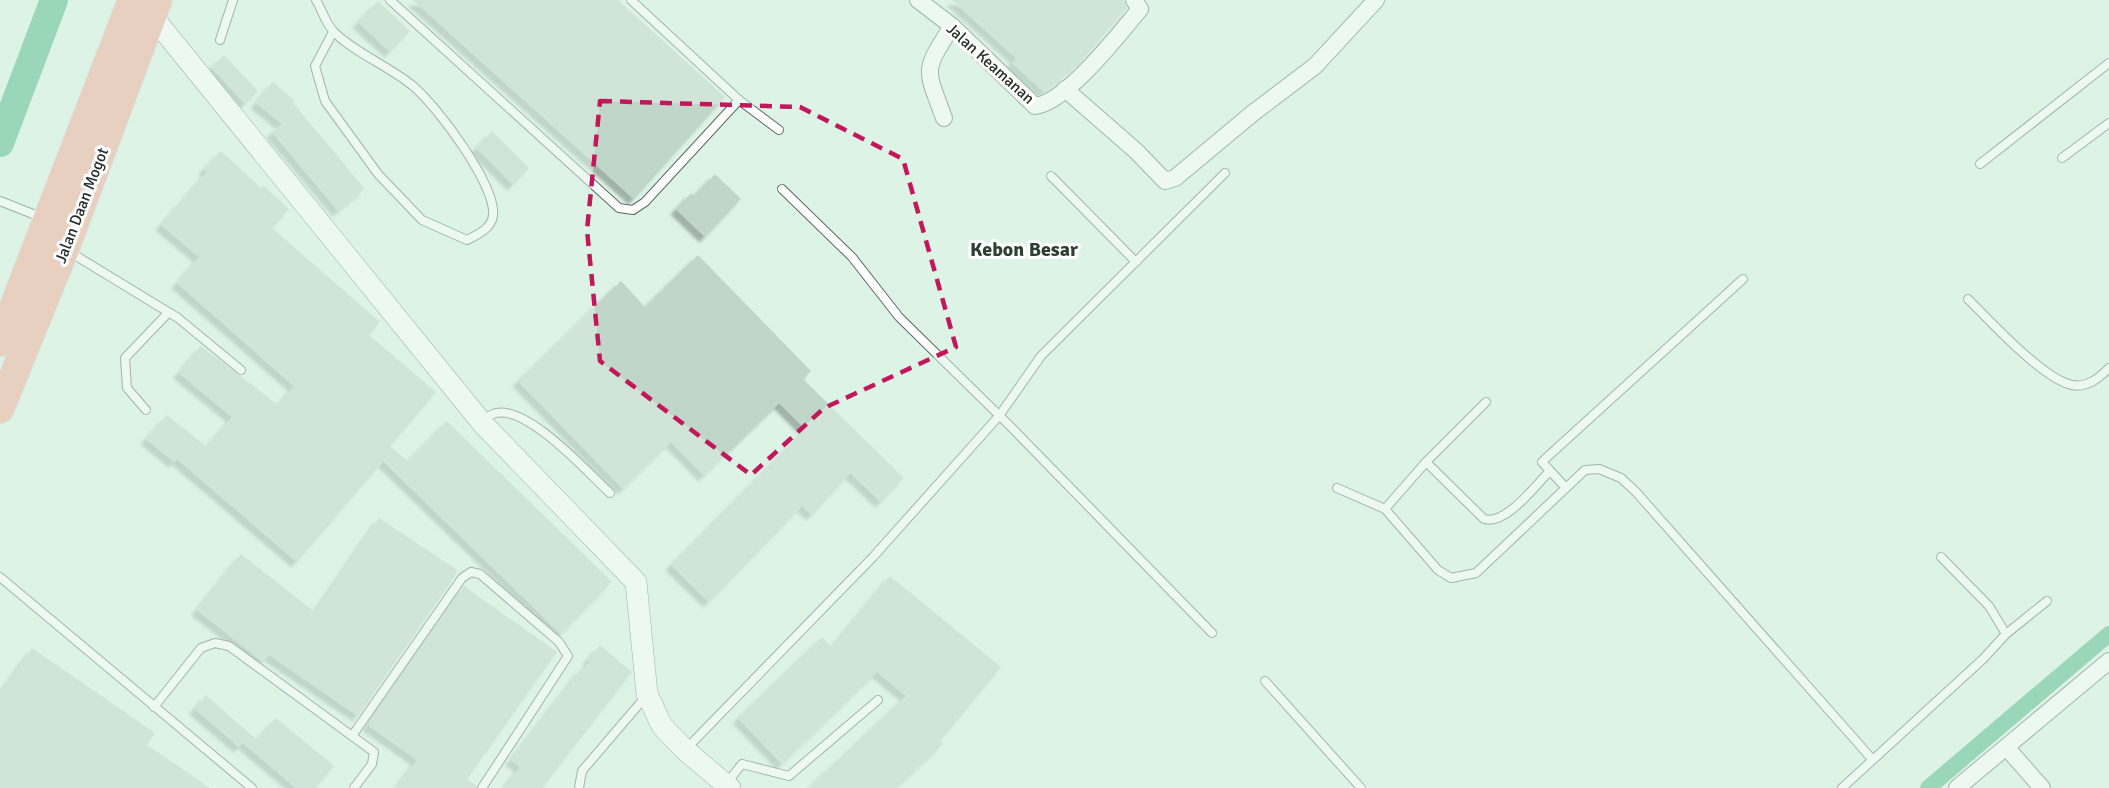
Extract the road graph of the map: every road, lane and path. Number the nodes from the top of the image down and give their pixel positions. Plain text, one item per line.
1 (233, 0) edge
2 (316, 0) edge
3 (390, 0) edge
4 (630, 0) edge
5 (918, 0) edge
6 (1134, 0) edge
7 (1376, 0) edge
8 (148, 5) edge
9 (952, 26) junction
10 (333, 32) junction
11 (220, 40) dead end
12 (2109, 63) edge
13 (1065, 89) junction
14 (739, 100) junction
15 (944, 118) dead end
16 (2109, 123) edge
17 (779, 130) dead end
18 (2062, 158) dead end
19 (1980, 164) dead end
20 (1225, 173) dead end
21 (1051, 176) dead end
22 (782, 189) dead end
23 (0, 201) edge
24 (49, 220) junction
25 (65, 249) junction
26 (1136, 262) junction
27 (1743, 279) dead end
28 (1968, 298) dead end
29 (167, 314) junction
30 (0, 342) edge
31 (2109, 368) edge
32 (241, 370) dead end
33 (1486, 402) dead end
34 (0, 409) edge
35 (146, 410) dead end
36 (999, 416) junction
37 (483, 424) junction
38 (1426, 462) junction
39 (1550, 472) junction
40 (1337, 488) dead end
41 (1566, 488) junction
42 (610, 493) dead end
43 (1385, 509) junction
44 (1941, 557) dead end
45 (0, 578) edge
46 (2047, 601) dead end
47 (1212, 633) dead end
48 (2006, 634) junction
49 (2109, 661) edge
50 (1265, 681) dead end
51 (647, 694) junction
52 (878, 700) dead end
53 (154, 707) junction
54 (352, 736) junction
55 (2007, 748) junction
56 (685, 750) junction
57 (1872, 759) junction
58 (728, 786) edge
59 (252, 788) edge
60 (354, 788) edge
61 (482, 788) edge
62 (579, 788) edge
63 (1361, 788) edge
64 (1842, 788) edge
65 (1957, 788) edge
66 (2042, 788) edge

1 - 11 lane
2 - 10 lane
3 - 14 lane
4 - 14 lane
5 - 9 street, Jalan Keamanan
6 - 13 street, Jalan Keamanan
7 - 13 street
8 - 24 highway, Jalan Daan Mogot
8 - 25 highway, Jalan Daan Mogot
8 - 37 street
9 - 13 street, Jalan Keamanan
9 - 15 street
10 - 10 lane
12 - 19 lane
14 - 17 lane
16 - 18 lane
20 - 26 lane
21 - 26 lane
22 - 36 lane
23 - 24 lane
24 - 30 highway, Jalan Daan Mogot
25 - 29 lane
25 - 34 highway, Jalan Daan Mogot
26 - 36 lane
27 - 39 lane
28 - 31 lane
29 - 32 lane
29 - 35 lane
33 - 38 lane
36 - 47 lane
36 - 56 lane
37 - 42 lane
37 - 51 street
38 - 39 lane
38 - 43 lane
39 - 41 lane
40 - 43 lane
41 - 43 lane
41 - 57 lane
44 - 48 lane
45 - 53 lane
46 - 48 lane
48 - 57 lane
49 - 55 street
50 - 63 lane
51 - 56 street
51 - 62 lane
52 - 58 lane
53 - 54 lane
53 - 59 lane
54 - 60 lane
54 - 61 lane
55 - 65 street
55 - 66 street
56 - 58 street
57 - 64 lane

